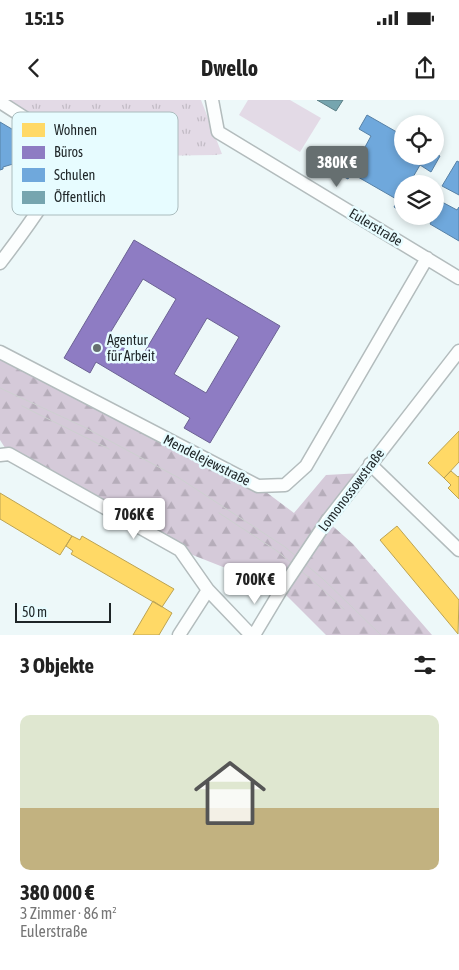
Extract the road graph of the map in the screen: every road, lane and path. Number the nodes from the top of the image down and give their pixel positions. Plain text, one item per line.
1 (212, 100) edge
2 (0, 102) edge
3 (16, 112) edge
4 (34, 215) edge
5 (427, 258) junction
6 (0, 263) edge
7 (459, 278) edge
8 (459, 351) edge
9 (0, 352) edge
10 (0, 455) edge
11 (370, 464) junction
12 (459, 550) edge
13 (208, 590) junction
14 (179, 635) edge
15 (252, 635) edge

1 - 5 street, Eulerstraße
2 - 3 street
4 - 6 street
5 - 7 street, Eulerstraße
5 - 9 street, Mendelejewstraße
8 - 11 street, Lomonossowstraße
10 - 13 street
11 - 12 street
11 - 15 street, Lomonossowstraße, bridge
13 - 14 street
13 - 15 street

